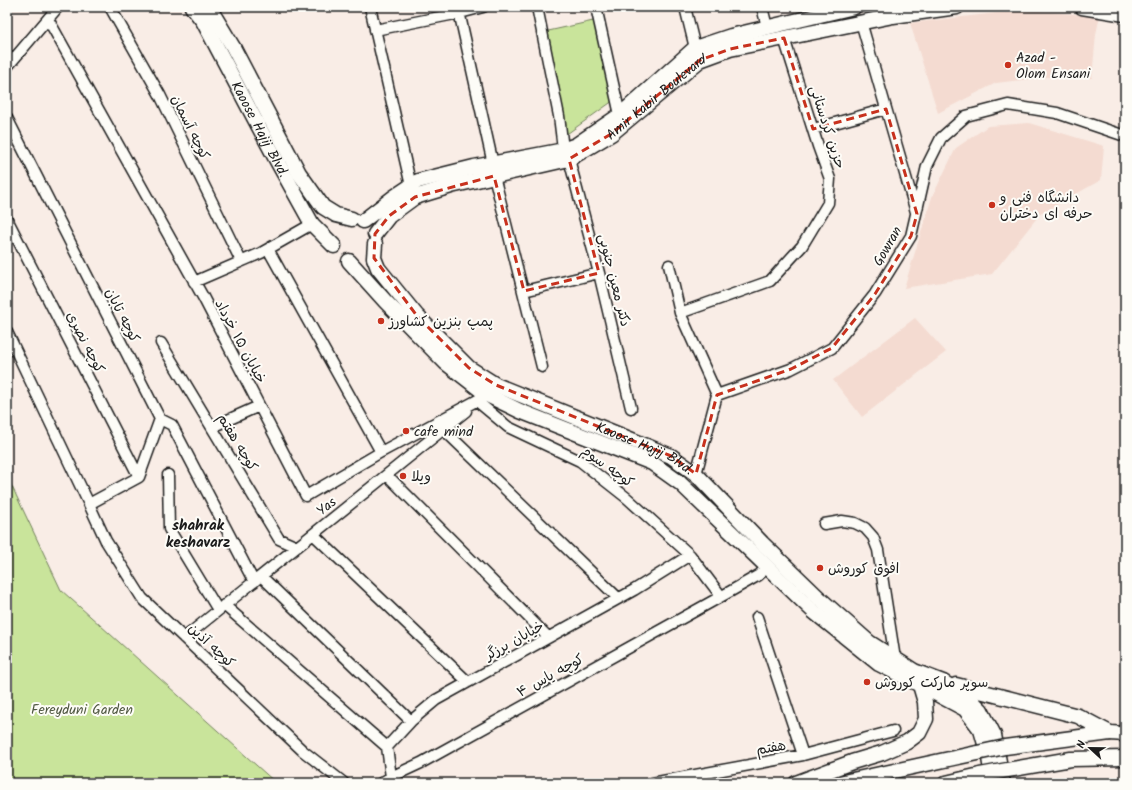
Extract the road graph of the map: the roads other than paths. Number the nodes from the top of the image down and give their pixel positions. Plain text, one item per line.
1 (58, 7) edge
2 (110, 7) edge
3 (192, 7) edge
4 (209, 7) edge
5 (370, 7) edge
6 (483, 7) edge
7 (537, 7) edge
8 (596, 7) edge
9 (685, 7) edge
10 (762, 7) edge
11 (854, 7) edge
12 (906, 7) edge
13 (957, 7) edge
14 (1082, 7) edge
15 (459, 10) edge
16 (1125, 14) edge
17 (893, 16) junction
18 (48, 19) junction
19 (862, 22) junction
20 (766, 27) junction
21 (375, 30) junction
22 (784, 38) junction
23 (698, 54) junction
24 (7, 67) edge
25 (886, 109) junction
26 (620, 115) junction
27 (7, 118) edge
28 (813, 129) junction
29 (1125, 136) edge
30 (566, 154) junction
31 (493, 170) junction
32 (411, 186) junction
33 (917, 214) junction
34 (7, 219) edge
35 (357, 220) junction
36 (312, 224) junction
37 (375, 239) junction
38 (334, 246) junction
39 (268, 249) junction
40 (241, 261) junction
41 (349, 261) junction
42 (669, 265) dead end
43 (599, 273) junction
44 (194, 282) junction
45 (524, 291) junction
46 (680, 313) junction
47 (7, 332) edge
48 (161, 343) dead end
49 (542, 368) dead end
50 (487, 394) junction
51 (717, 395) junction
52 (259, 406) junction
53 (631, 408) dead end
54 (160, 419) junction
55 (212, 427) junction
56 (444, 430) junction
57 (381, 452) junction
58 (696, 474) junction
59 (168, 475) dead end
60 (387, 475) junction
61 (139, 477) junction
62 (685, 487) junction
63 (89, 504) junction
64 (824, 524) dead end
65 (313, 534) junction
66 (297, 547) junction
67 (690, 555) junction
68 (767, 567) junction
69 (258, 579) junction
70 (721, 596) junction
71 (618, 598) junction
72 (221, 608) junction
73 (757, 617) dead end
74 (548, 637) junction
75 (184, 638) junction
76 (895, 659) junction
77 (468, 682) junction
78 (943, 682) junction
79 (920, 685) junction
80 (411, 721) junction
81 (893, 731) dead end
82 (1110, 733) junction
83 (1125, 734) edge
84 (387, 747) junction
85 (803, 755) junction
86 (1125, 758) edge
87 (391, 777) junction
88 (344, 783) edge
89 (381, 783) edge
90 (652, 783) edge
91 (796, 783) edge
92 (839, 783) edge
93 (946, 783) edge
94 (993, 783) edge
95 (1003, 783) edge

1 - 18 street
2 - 40 street, کوچه آسمان
3 - 36 street, Kaoose Hajij Blvd.
4 - 35 street, Kaoose Hajij Blvd.
5 - 21 street
6 - 15 street
7 - 30 street, دکتر معین جنوبی
8 - 26 street
9 - 23 street
10 - 20 street
11 - 20 street, Amir Kabir Boulevard
12 - 17 street
13 - 17 street, Amir Kabir Boulevard
14 - 16 street
15 - 21 street
15 - 31 street
17 - 19 street, Amir Kabir Boulevard
18 - 24 street
18 - 44 street, خیابان ۱۵ خرداد
19 - 22 street, Amir Kabir Boulevard
19 - 25 street
20 - 23 street, Amir Kabir Boulevard
21 - 32 street
22 - 23 street, Amir Kabir Boulevard
22 - 28 street, حزین کردستانی
23 - 26 street, Amir Kabir Boulevard
23 - 30 street, Amir Kabir Boulevard
25 - 28 street
25 - 33 street
26 - 30 street, Amir Kabir Boulevard
27 - 54 street, کوچه تابان
28 - 46 street, حزین کردستانی
29 - 33 street, Gowran
30 - 31 street, Amir Kabir Boulevard
30 - 43 street, دکتر معین جنوبی
31 - 32 street, Amir Kabir Boulevard
31 - 37 street, Amir Kabir Boulevard
31 - 45 street
32 - 35 street, Amir Kabir Boulevard
33 - 51 street, Gowran
34 - 61 street, کوچه نصری
35 - 37 street
35 - 38 street
36 - 38 street, Kaoose Hajij Blvd.
36 - 39 street
37 - 41 street
37 - 50 street, Kaoose Hajij Blvd.
38 - 41 street
39 - 40 street
39 - 57 street
40 - 44 street
41 - 50 street, Kaoose Hajij Blvd.
42 - 46 street
43 - 45 street
43 - 53 street, دکتر معین جنوبی
44 - 52 street, خیابان ۱۵ خرداد
45 - 49 street
46 - 51 street
47 - 63 street, کوچه آذین
48 - 55 street, کوچه هفتم
50 - 56 street, Yas
50 - 57 street, خیابان ۱۵ خرداد
50 - 58 street, Kaoose Hajij Blvd.
50 - 62 street, Kaoose Hajij Blvd.
50 - 67 street, کوچه سوم
51 - 58 street
52 - 55 street
52 - 57 street, خیابان ۱۵ خرداد
54 - 61 street
54 - 69 street
55 - 66 street, کوچه هفتم
56 - 60 street, Yas
56 - 71 street
58 - 62 street
58 - 76 street, Kaoose Hajij Blvd.
59 - 72 street
60 - 65 street, Yas
60 - 74 street
61 - 63 street
62 - 68 street, Kaoose Hajij Blvd.
63 - 75 street, کوچه آذین
64 - 76 street
65 - 66 street, Yas
65 - 77 street
66 - 69 street, Yas
67 - 70 street, کوچه سوم
67 - 71 street, خیابان برزگر
68 - 70 street, کوچه یاس ۴
68 - 79 street, Kaoose Hajij Blvd.
69 - 72 street, Yas
69 - 80 street
70 - 87 street, کوچه یاس ۴
71 - 74 street, خیابان برزگر
72 - 75 street, Yas
72 - 84 street
73 - 85 street
74 - 77 street, خیابان برزگر
75 - 88 street, کوچه آذین
76 - 78 street, Kaoose Hajij Blvd.
77 - 80 street, خیابان برزگر
78 - 82 street
78 - 95 street
79 - 91 street
79 - 94 street, Kaoose Hajij Blvd.
80 - 84 street, خیابان برزگر
81 - 85 street, هفتم
82 - 83 street
82 - 92 street, bridge
84 - 87 street
85 - 90 street, هفتم
86 - 93 street, bridge
87 - 89 street, کوچه یاس ۴

